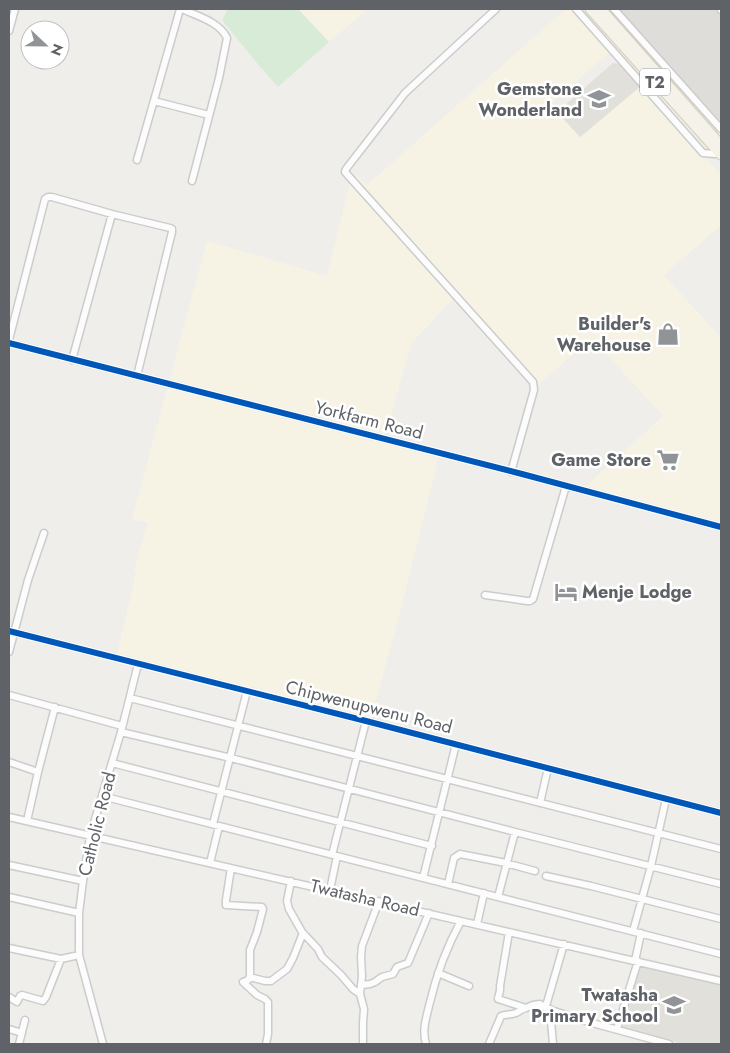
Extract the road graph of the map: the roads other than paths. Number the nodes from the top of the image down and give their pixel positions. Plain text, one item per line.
1 (15, 9) edge
2 (181, 9) edge
3 (496, 9) edge
4 (576, 9) edge
5 (590, 9) edge
6 (615, 10) edge
7 (604, 12) edge
8 (9, 31) edge
9 (667, 69) junction
10 (654, 70) junction
11 (671, 94) junction
12 (154, 101) junction
13 (209, 115) junction
14 (720, 128) edge
15 (721, 140) edge
16 (721, 145) edge
17 (719, 157) edge
18 (137, 160) dead end
19 (192, 181) dead end
20 (112, 214) junction
21 (9, 340) edge
22 (9, 344) edge
23 (72, 360) junction
24 (137, 376) junction
25 (511, 472) junction
26 (566, 486) junction
27 (721, 527) edge
28 (44, 533) dead end
29 (485, 595) dead end
30 (11, 631) edge
31 (9, 652) edge
32 (138, 664) junction
33 (247, 691) junction
34 (9, 695) edge
35 (130, 698) junction
36 (55, 707) junction
37 (366, 721) junction
38 (238, 726) junction
39 (122, 729) junction
40 (456, 744) junction
41 (357, 756) junction
42 (231, 758) junction
43 (9, 762) edge
44 (112, 763) junction
45 (548, 768) junction
46 (38, 772) junction
47 (447, 780) junction
48 (349, 789) junction
49 (222, 791) junction
50 (102, 796) junction
51 (666, 799) junction
52 (540, 803) junction
53 (440, 812) junction
54 (721, 813) edge
55 (9, 816) edge
56 (27, 822) junction
57 (341, 822) junction
58 (216, 825) junction
59 (514, 832) junction
60 (658, 832) junction
61 (90, 836) junction
62 (432, 846) junction
63 (721, 849) edge
64 (335, 856) junction
65 (210, 863) junction
66 (506, 863) junction
67 (9, 865) edge
68 (651, 866) junction
69 (232, 868) junction
70 (536, 871) dead end
71 (546, 876) dead end
72 (424, 878) junction
73 (290, 881) junction
74 (82, 882) junction
75 (448, 884) junction
76 (721, 884) edge
77 (330, 890) junction
78 (484, 893) junction
79 (9, 897) edge
80 (498, 897) junction
81 (642, 899) junction
82 (380, 901) junction
83 (79, 913) junction
84 (429, 913) junction
85 (721, 919) edge
86 (461, 921) junction
87 (477, 924) junction
88 (633, 931) junction
89 (509, 932) junction
90 (303, 933) junction
91 (641, 933) junction
92 (564, 944) junction
93 (9, 948) edge
94 (721, 954) edge
95 (79, 955) junction
96 (61, 959) junction
97 (636, 961) junction
98 (438, 972) junction
99 (250, 977) junction
100 (721, 981) edge
101 (362, 985) junction
102 (469, 986) dead end
103 (360, 994) junction
104 (9, 997) edge
105 (526, 1008) junction
106 (548, 1008) junction
107 (25, 1020) dead end
108 (9, 1029) edge
109 (617, 1029) junction
110 (22, 1033) junction
111 (19, 1044) edge
112 (103, 1044) edge
113 (266, 1044) edge
114 (363, 1044) edge
115 (426, 1044) edge
116 (489, 1044) edge
117 (553, 1044) edge
118 (669, 1044) edge

1 - 8 street
2 - 12 street
2 - 13 street
3 - 25 street
4 - 17 street
5 - 11 main road, T2
6 - 7 street
6 - 9 street
7 - 10 main road, T2
9 - 10 street
9 - 14 street
10 - 11 main road, T2
11 - 15 main road, T2
11 - 16 main road, T2
11 - 17 main road, T2
12 - 13 street
12 - 18 street
13 - 19 street
20 - 21 street
20 - 23 street
20 - 24 street
22 - 23 street, Yorkfarm Road
23 - 24 street, Yorkfarm Road
24 - 25 street, Yorkfarm Road
25 - 26 street, Yorkfarm Road
26 - 27 street, Yorkfarm Road
26 - 29 street
28 - 30 street
30 - 31 street
30 - 32 street, Chipwenupwenu Road
32 - 33 street, Chipwenupwenu Road
32 - 35 street, Catholic Road
33 - 37 street, Chipwenupwenu Road
33 - 38 street
34 - 36 street
35 - 38 street
35 - 39 street, Catholic Road
36 - 39 street
36 - 46 street
37 - 40 street, Chipwenupwenu Road
37 - 41 street
38 - 41 street
38 - 42 street
39 - 42 street
39 - 44 street, Catholic Road
40 - 45 street, Chipwenupwenu Road
40 - 47 street
41 - 47 street
41 - 48 street
42 - 48 street
42 - 49 street
43 - 46 street
44 - 49 street
44 - 50 street, Catholic Road
45 - 51 street, Chipwenupwenu Road
45 - 52 street
46 - 56 street
47 - 52 street
47 - 53 street
48 - 53 street
48 - 57 street
49 - 57 street
49 - 58 street
50 - 58 street
50 - 61 street, Catholic Road
51 - 54 street, Chipwenupwenu Road
51 - 60 street
52 - 60 street
53 - 59 street
53 - 62 street
55 - 56 street, Twatasha Road
56 - 61 street, Twatasha Road
57 - 62 street
57 - 64 street
58 - 64 street
58 - 65 street
59 - 66 street
59 - 68 street
60 - 63 street
60 - 68 street
61 - 65 street, Twatasha Road
61 - 74 street, Catholic Road
62 - 72 street
64 - 72 street
64 - 77 street
65 - 69 street, Twatasha Road
66 - 70 street
66 - 75 street
66 - 80 street
67 - 74 street
68 - 76 street
68 - 81 street
69 - 73 street, Twatasha Road
69 - 99 street
71 - 81 street
72 - 75 street
73 - 77 street, Twatasha Road
73 - 90 street
74 - 83 street, Catholic Road
75 - 78 street
77 - 82 street, Twatasha Road
78 - 80 street
78 - 87 street
79 - 83 street
80 - 88 street
81 - 85 street
81 - 88 street
82 - 84 street, Twatasha Road
82 - 101 street
83 - 95 street, Catholic Road
84 - 86 street, Twatasha Road
84 - 101 street
86 - 87 street, Twatasha Road
86 - 98 street
87 - 89 street, Twatasha Road
88 - 91 street
89 - 92 street, Twatasha Road
89 - 105 street
90 - 99 street
90 - 103 street
91 - 94 street
91 - 97 street
92 - 97 street, Twatasha Road
92 - 106 street
93 - 96 street
95 - 96 street
95 - 112 street, Catholic Road
96 - 104 street
97 - 100 street, Twatasha Road
97 - 109 street
98 - 102 street
98 - 115 street
99 - 113 street
101 - 103 street
103 - 114 street
105 - 106 street
105 - 116 street
106 - 109 street
106 - 117 street
107 - 110 street
108 - 110 street
109 - 118 street
110 - 111 street

